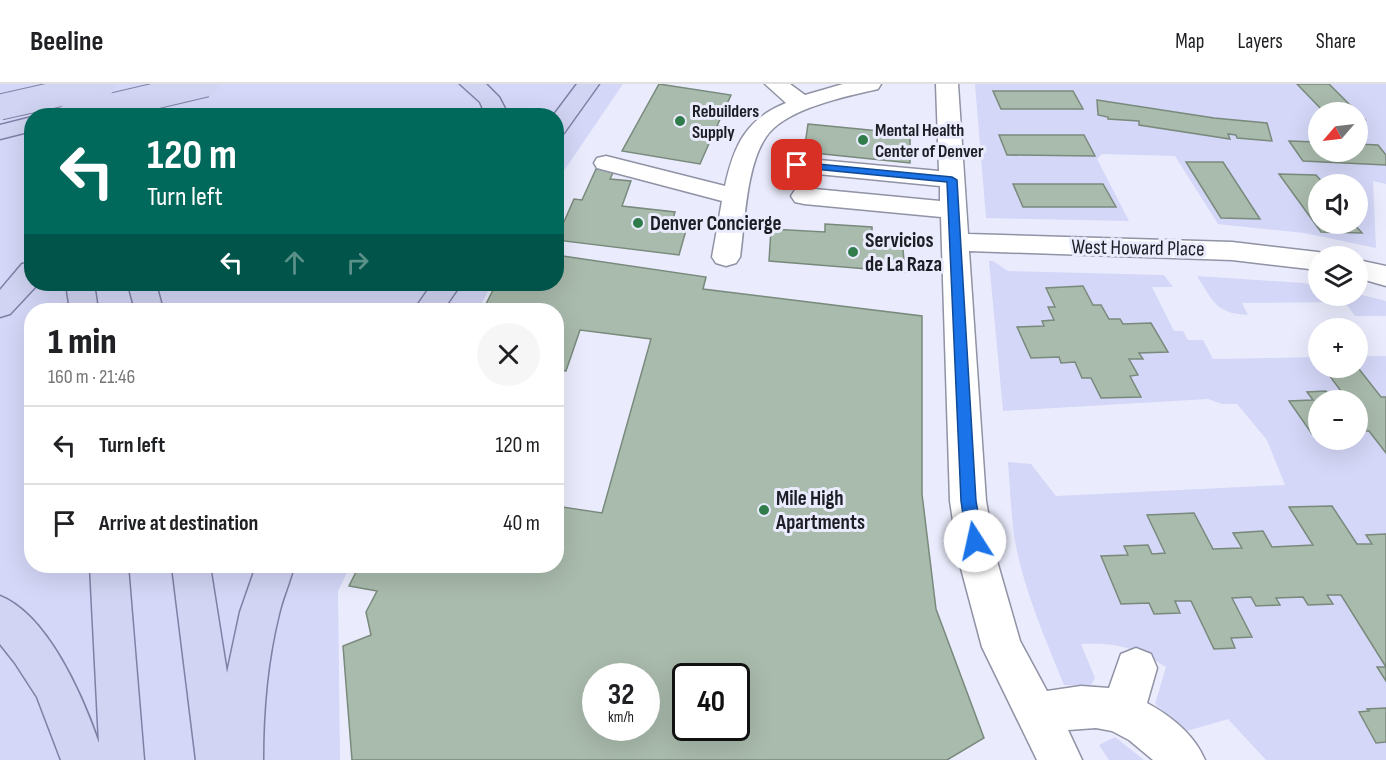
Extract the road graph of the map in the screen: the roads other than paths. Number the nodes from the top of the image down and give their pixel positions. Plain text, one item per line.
1 (44, 84) edge
2 (93, 84) edge
3 (103, 84) edge
4 (207, 84) edge
5 (471, 84) edge
6 (588, 84) edge
7 (776, 84) edge
8 (870, 84) edge
9 (947, 84) edge
10 (839, 87) edge
11 (802, 104) junction
12 (0, 107) edge
13 (48, 108) edge
14 (99, 108) edge
15 (104, 108) edge
16 (495, 108) edge
17 (564, 117) edge
18 (24, 126) edge
19 (0, 132) edge
20 (606, 163) dead end
21 (797, 165) dead end
22 (804, 196) dead end
23 (736, 197) junction
24 (954, 211) junction
25 (726, 257) dead end
26 (1308, 260) edge
27 (1368, 272) edge
28 (1386, 276) edge
29 (24, 283) edge
30 (0, 308) edge
31 (109, 573) edge
32 (192, 573) edge
33 (272, 573) edge
34 (0, 615) edge
35 (1136, 668) dead end
36 (1035, 714) junction
37 (1122, 714) junction
38 (83, 760) edge
39 (122, 760) edge
40 (218, 760) edge
41 (241, 760) edge
42 (1060, 760) edge
43 (1183, 760) edge

1 - 13 main road
2 - 14 main road
3 - 12 main road, bridge
4 - 15 main road, bridge
5 - 16 main road
6 - 17 main road
7 - 11 street
8 - 10 street
9 - 24 street
10 - 11 street
11 - 23 street
18 - 19 main road
20 - 23 street
21 - 24 street
22 - 24 street
23 - 25 street
24 - 26 street, West Howard Place
24 - 36 street
27 - 28 street
29 - 30 main road
31 - 39 main road
32 - 40 main road
33 - 41 main road
34 - 38 main road
35 - 37 street
36 - 37 street
36 - 42 street
37 - 43 street

